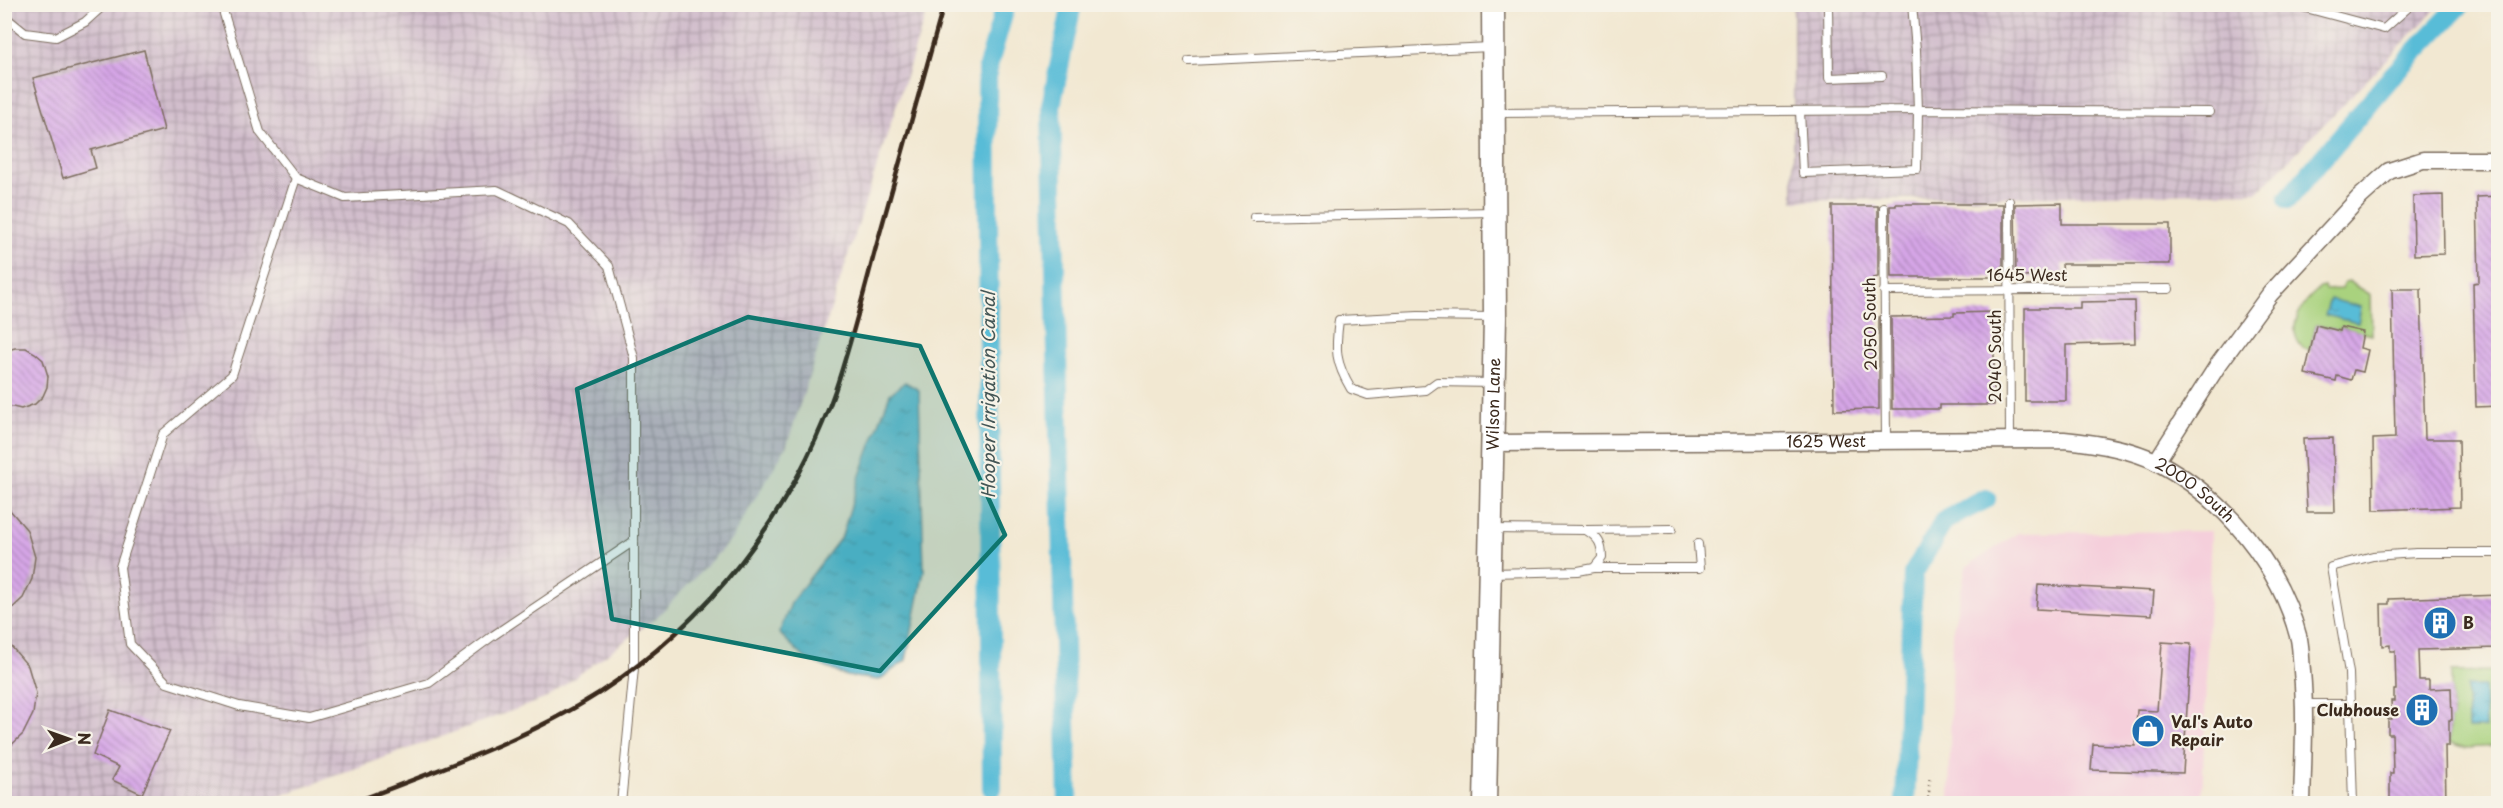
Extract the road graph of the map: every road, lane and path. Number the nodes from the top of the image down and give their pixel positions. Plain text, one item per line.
1 (105, 4) edge
2 (221, 4) edge
3 (1493, 4) edge
4 (1828, 4) edge
5 (1912, 4) edge
6 (2291, 4) edge
7 (2412, 4) edge
8 (4, 16) edge
9 (1494, 47) junction
10 (1189, 61) dead end
11 (1882, 76) dead end
12 (1917, 110) junction
13 (1800, 111) junction
14 (2209, 112) dead end
15 (1495, 113) junction
16 (2499, 160) edge
17 (296, 178) junction
18 (2009, 201) dead end
19 (1884, 208) dead end
20 (1495, 212) junction
21 (1254, 217) dead end
22 (2169, 288) dead end
23 (2009, 290) junction
24 (1884, 291) junction
25 (1495, 317) junction
26 (1494, 383) junction
27 (1886, 439) junction
28 (2010, 440) junction
29 (1493, 443) junction
30 (2156, 462) junction
31 (1491, 529) junction
32 (1672, 529) dead end
33 (1586, 530) junction
34 (634, 541) junction
35 (1698, 544) dead end
36 (2499, 553) edge
37 (1594, 568) junction
38 (1491, 573) junction
39 (2305, 704) junction
40 (2350, 704) junction
41 (1930, 775) dead end
42 (621, 804) edge
43 (1485, 804) edge
44 (1928, 804) edge
45 (2302, 804) edge
46 (2353, 804) edge

1 - 8 lane
2 - 17 lane
3 - 9 main road, Wilson Lane
4 - 11 lane
5 - 12 lane
6 - 7 lane
9 - 10 lane
9 - 15 main road, Wilson Lane
12 - 13 lane
12 - 13 lane
12 - 14 lane
13 - 15 lane
15 - 20 main road, Wilson Lane
16 - 30 street, 2000 South
17 - 34 lane
17 - 34 lane
18 - 23 lane, 2040 South
19 - 24 lane, 2050 South
20 - 21 lane
20 - 25 main road, Wilson Lane
22 - 23 lane, 1645 West
23 - 24 lane, 1645 West
23 - 28 lane, 2040 South
24 - 27 lane, 2050 South
25 - 26 main road, Wilson Lane
25 - 26 lane
26 - 29 main road, Wilson Lane
27 - 28 street, 1625 West
27 - 29 street, 1625 West
28 - 30 street, 1625 West
29 - 31 main road, Wilson Lane
30 - 39 street, 2000 South
31 - 33 lane
31 - 38 main road, Wilson Lane
32 - 33 lane
33 - 37 lane
34 - 42 lane
35 - 37 lane
36 - 40 lane
37 - 38 lane
38 - 43 main road, Wilson Lane
39 - 40 lane
39 - 45 street, 2000 South
40 - 46 lane
41 - 44 path

